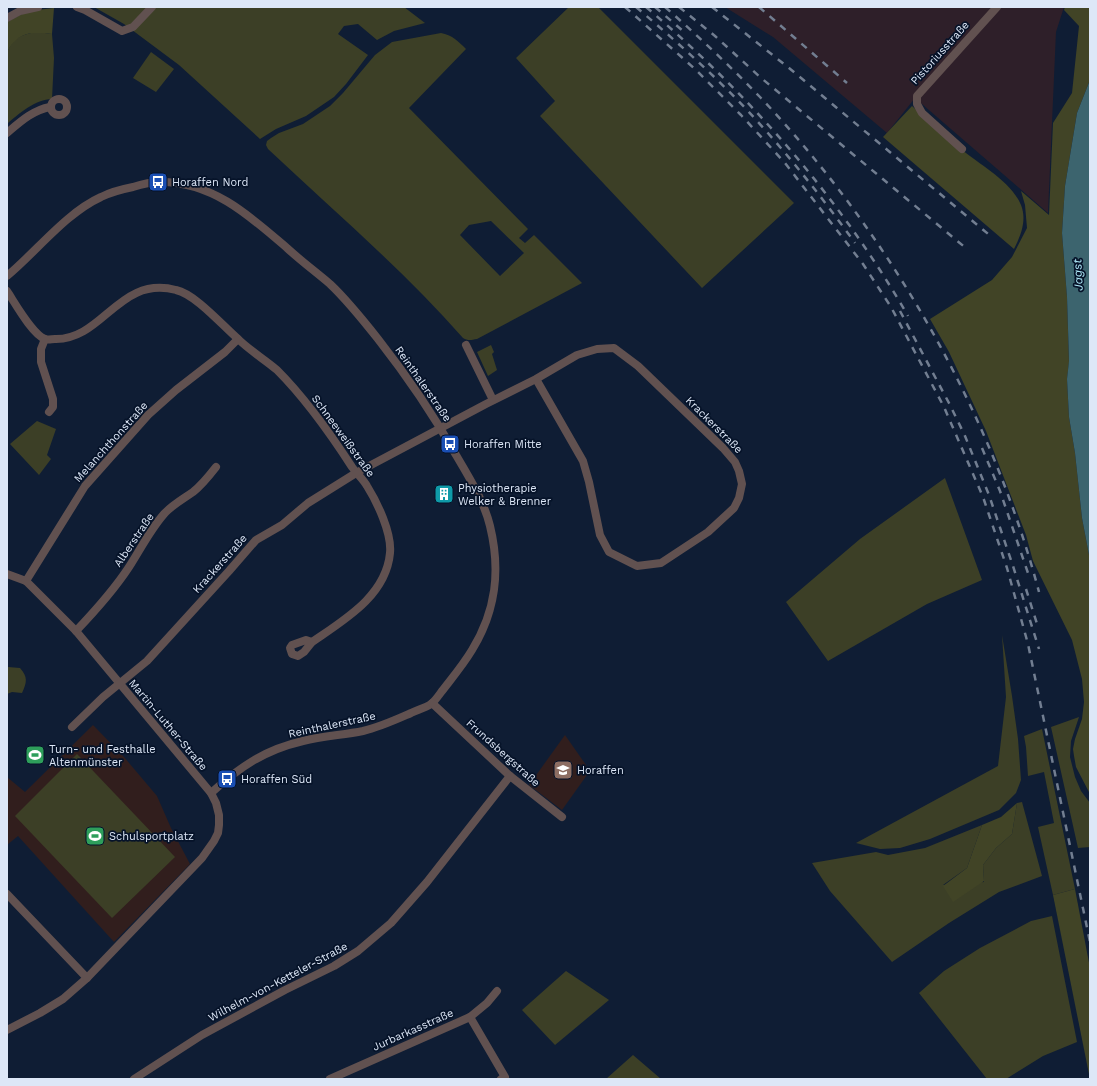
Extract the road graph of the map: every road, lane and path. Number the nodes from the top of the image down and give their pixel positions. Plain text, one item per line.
1 (38, 7) edge
2 (77, 7) edge
3 (152, 7) edge
4 (997, 7) edge
5 (7, 18) edge
6 (50, 107) dead end
7 (7, 133) edge
8 (962, 149) dead end
9 (7, 276) edge
10 (7, 291) edge
11 (45, 339) junction
12 (238, 339) junction
13 (466, 346) dead end
14 (536, 379) junction
15 (493, 400) junction
16 (49, 412) dead end
17 (440, 428) junction
18 (216, 467) dead end
19 (356, 473) junction
20 (7, 574) edge
21 (26, 582) junction
22 (76, 631) junction
23 (312, 642) dead end
24 (120, 684) junction
25 (432, 703) junction
26 (72, 727) dead end
27 (510, 776) junction
28 (211, 793) junction
29 (562, 817) dead end
30 (7, 894) edge
31 (87, 978) junction
32 (497, 991) dead end
33 (470, 1017) junction
34 (7, 1030) edge
35 (134, 1079) edge
36 (330, 1079) edge
37 (501, 1079) edge

1 - 5 street
2 - 3 street
4 - 8 street, Pistoriusstraße
6 - 7 street
9 - 17 street, Reinthalerstraße
10 - 11 street
11 - 12 street, Schneeweißstraße
11 - 16 street
12 - 19 street, Schneeweißstraße
12 - 21 street, Melanchthonstraße
13 - 15 street
14 - 14 street, Krackerstraße
14 - 15 street, Krackerstraße
15 - 17 street, Krackerstraße
17 - 19 street, Krackerstraße
17 - 25 street, Reinthalerstraße
18 - 22 street, Alberstraße
19 - 23 street, Schneeweißstraße
19 - 24 street, Krackerstraße
20 - 21 street, Martin-Luther-Straße
21 - 22 street, Martin-Luther-Straße
22 - 24 street, Martin-Luther-Straße
24 - 26 street, Krackerstraße
24 - 28 street, Martin-Luther-Straße
25 - 27 street, Frundsbergstraße
25 - 28 street, Reinthalerstraße
27 - 29 street, Frundsbergstraße
27 - 35 street, Wilhelm-von-Ketteler-Straße
28 - 31 street, Martin-Luther-Straße
30 - 31 street
31 - 34 street, Martin-Luther-Straße
32 - 33 street, Jurbarkasstraße
33 - 36 street, Jurbarkasstraße
33 - 37 street

